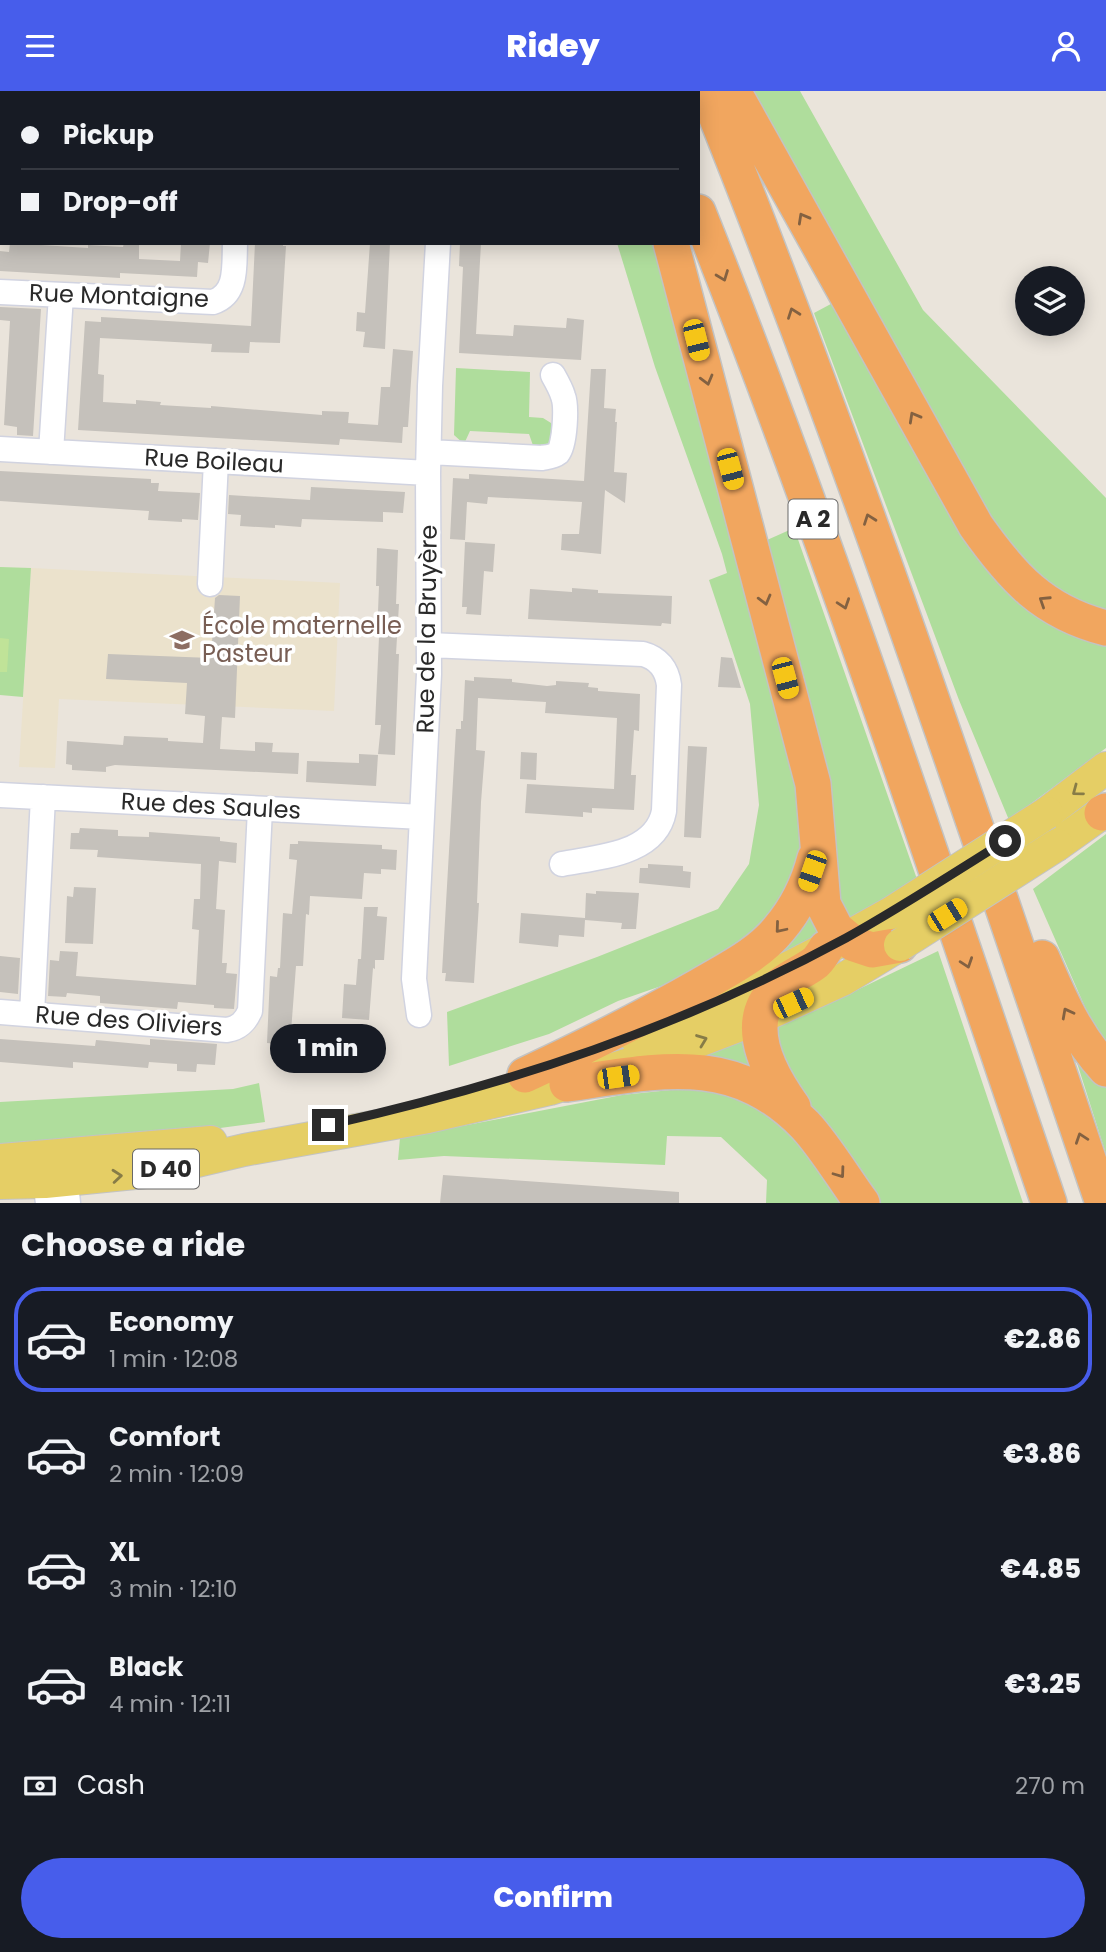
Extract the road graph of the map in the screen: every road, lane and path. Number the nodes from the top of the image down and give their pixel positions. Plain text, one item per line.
1 (706, 91) edge
2 (733, 91) edge
3 (700, 217) edge
4 (235, 245) edge
5 (439, 245) edge
6 (672, 245) edge
7 (0, 292) edge
8 (61, 295) junction
9 (553, 375) dead end
10 (0, 449) edge
11 (51, 452) junction
12 (216, 461) junction
13 (428, 462) junction
14 (210, 584) dead end
15 (1106, 628) edge
16 (429, 645) junction
17 (917, 653) junction
18 (1106, 768) edge
19 (0, 795) edge
20 (43, 797) junction
21 (260, 809) junction
22 (1105, 811) edge
23 (422, 817) junction
24 (817, 844) junction
25 (562, 864) dead end
26 (895, 929) junction
27 (835, 943) junction
28 (0, 1012) edge
29 (32, 1014) junction
30 (419, 1014) dead end
31 (761, 1017) junction
32 (1106, 1069) edge
33 (524, 1075) junction
34 (567, 1084) junction
35 (805, 1125) junction
36 (0, 1160) edge
37 (55, 1180) edge
38 (0, 1182) edge
39 (862, 1203) edge
40 (1049, 1203) edge
41 (1103, 1203) edge

17 -> 1 highway, A 2
15 -> 2 highway
3 -> 40 highway, A 2
4 - 8 street, Rue Montaigne
5 - 13 street, Rue de la Bruyère
6 -> 24 highway
7 - 8 street, Rue Montaigne
8 - 11 street
9 - 13 street, Rue Boileau
10 - 11 street, Rue Boileau
11 - 12 street, Rue Boileau
12 - 13 street, Rue Boileau
12 - 14 street
13 - 16 street, Rue de la Bruyère
16 - 23 street, Rue de la Bruyère
16 - 25 street
32 -> 17 highway
41 -> 17 highway, A 2
18 -> 26 main road, D 40, bridge
19 - 20 street, Rue des Saules
20 - 21 street, Rue des Saules
20 - 29 street
21 - 23 street, Rue des Saules
21 - 29 street, Rue des Oliviers
22 - 26 main road, D 40, bridge
23 - 30 street, Rue de la Bruyère
24 - 27 highway
24 -> 33 highway
26 - 27 highway
26 - 31 main road, D 40
27 - 31 highway
27 - 33 main road, D 40
28 - 29 street, Rue des Oliviers
34 -> 31 main road, D 40
31 - 35 highway
33 - 37 main road, D 40
34 - 35 highway
37 -> 34 main road, D 40
35 -> 39 highway
36 - 37 main road, D 40
37 - 38 main road, D 40

